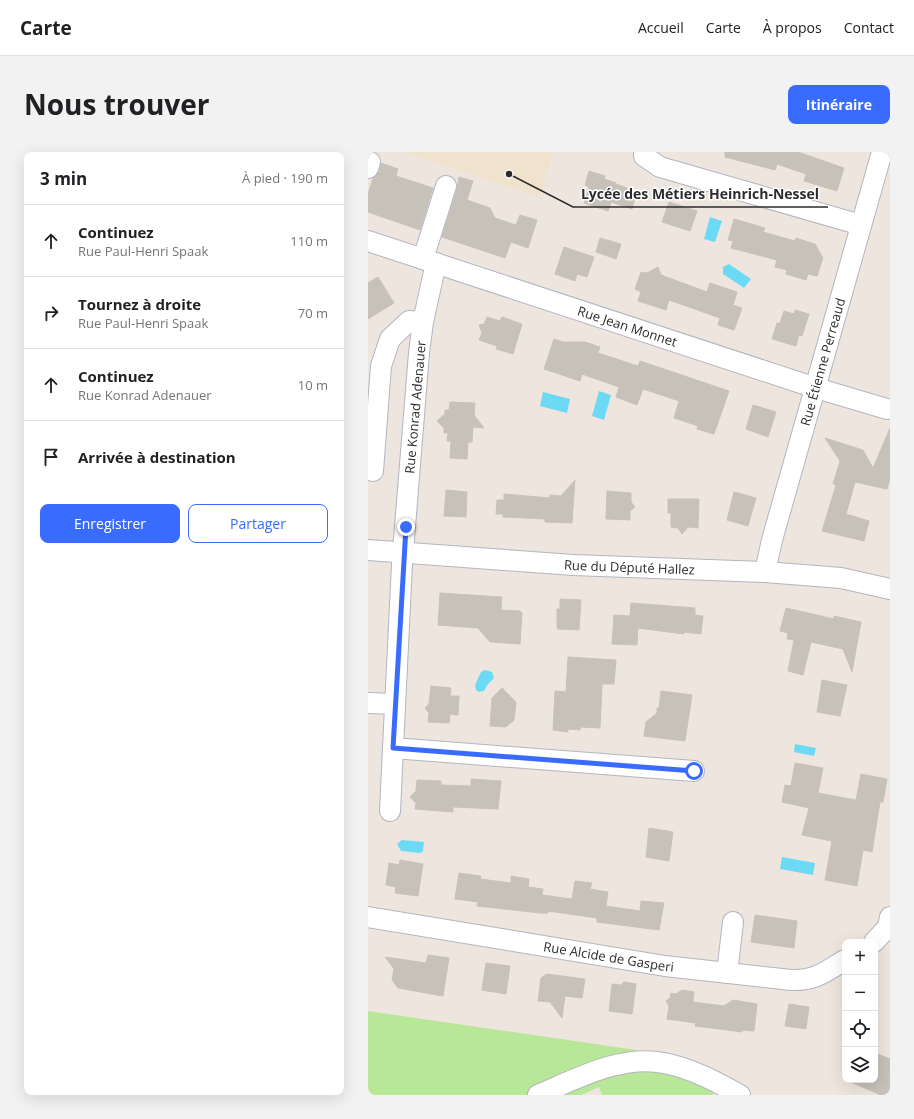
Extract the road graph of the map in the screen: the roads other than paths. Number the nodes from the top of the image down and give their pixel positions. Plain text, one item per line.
1 (644, 152) edge
2 (882, 152) edge
3 (446, 186) dead end
4 (861, 225) junction
5 (368, 241) edge
6 (429, 261) junction
7 (423, 322) junction
8 (374, 365) edge
9 (816, 388) junction
10 (887, 409) dead end
11 (373, 471) dead end
12 (368, 550) edge
13 (404, 552) junction
14 (764, 572) junction
15 (890, 589) edge
16 (368, 703) edge
17 (395, 704) junction
18 (393, 748) junction
19 (694, 771) dead end
20 (390, 811) dead end
21 (368, 917) edge
22 (733, 922) dead end
23 (889, 924) edge
24 (876, 939) edge
25 (842, 962) edge
26 (727, 973) junction
27 (538, 1095) edge
28 (740, 1095) edge

1 - 4 street
2 - 4 street, Rue Étienne Perreaud
3 - 6 street, Rue Konrad Adenauer
4 - 9 street, Rue Étienne Perreaud
5 - 6 street, Rue Jean Monnet
6 - 7 street, Rue Konrad Adenauer
6 - 9 street, Rue Jean Monnet
7 - 8 street
7 - 13 street, Rue Konrad Adenauer
8 - 11 street
9 - 10 street, Rue Jean Monnet
9 - 14 street, Rue Étienne Perreaud
12 - 13 street, Rue du Député Hallez
13 - 14 street, Rue du Député Hallez
13 - 17 street, Rue Konrad Adenauer
14 - 15 street, Rue du Député Hallez
16 - 17 street
17 - 18 street, Rue Konrad Adenauer
18 - 19 street
18 - 20 street, Rue Konrad Adenauer
21 - 26 street, Rue Alcide de Gasperi
22 - 26 street
23 - 24 street
25 - 26 street, Rue Alcide de Gasperi
27 - 28 street

